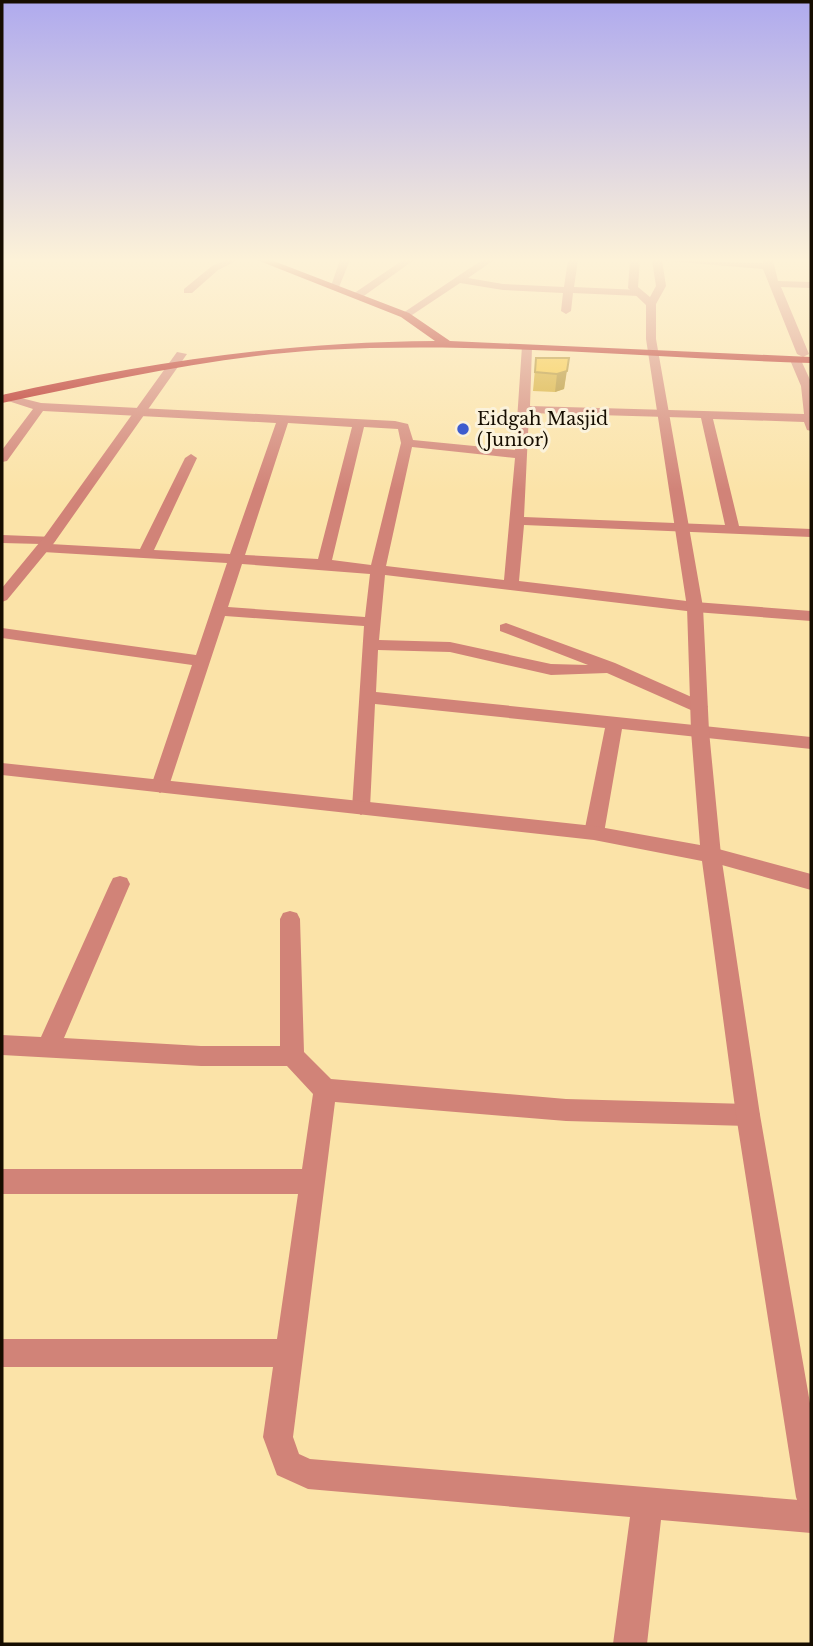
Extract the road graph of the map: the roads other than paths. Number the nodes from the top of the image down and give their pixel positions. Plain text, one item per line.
1 (418, 337) edge
2 (438, 337) edge
3 (652, 337) edge
4 (796, 337) edge
5 (424, 341) junction
6 (444, 341) junction
7 (526, 348) junction
8 (652, 351) junction
9 (805, 357) edge
10 (178, 358) junction
11 (4, 396) edge
12 (40, 407) junction
13 (524, 409) junction
14 (139, 412) junction
15 (661, 413) junction
16 (706, 415) junction
17 (283, 419) junction
18 (359, 423) junction
19 (810, 423) edge
20 (407, 443) junction
21 (522, 455) junction
22 (2, 458) edge
23 (191, 458) dead end
24 (517, 521) junction
25 (681, 527) junction
26 (733, 529) junction
27 (811, 533) edge
28 (2, 539) edge
29 (46, 544) junction
30 (145, 554) junction
31 (236, 557) junction
32 (324, 564) junction
33 (378, 568) junction
34 (7, 583) edge
35 (510, 585) junction
36 (2, 597) edge
37 (695, 607) junction
38 (218, 611) junction
39 (811, 616) edge
40 (372, 622) junction
41 (506, 628) dead end
42 (2, 633) edge
43 (370, 645) junction
44 (201, 661) junction
45 (608, 667) junction
46 (368, 697) junction
47 (699, 707) junction
48 (615, 721) junction
49 (700, 731) junction
50 (811, 743) edge
51 (2, 769) edge
52 (160, 786) junction
53 (361, 808) junction
54 (594, 833) junction
55 (711, 855) junction
56 (811, 881) edge
57 (120, 884) dead end
58 (290, 919) dead end
59 (2, 1045) edge
60 (48, 1048) junction
61 (292, 1056) junction
62 (325, 1090) junction
63 (748, 1115) junction
64 (313, 1181) junction
65 (2, 1182) edge
66 (2, 1353) edge
67 (290, 1353) junction
68 (811, 1497) edge
69 (647, 1503) junction
70 (811, 1517) edge
71 (631, 1644) edge

1 - 5 main road
2 - 6 main road
3 - 8 street
4 - 9 street
5 - 6 main road
5 - 10 main road
6 - 7 main road
6 - 8 main road
7 - 8 main road
7 - 13 street
8 - 9 main road
8 - 15 street
9 - 19 street
10 - 11 main road
10 - 14 street
11 - 12 street
12 - 14 street
12 - 22 street
13 - 15 street
13 - 21 street
14 - 17 street
14 - 29 street
15 - 16 street
15 - 25 street
16 - 19 street
16 - 26 street
17 - 18 street
17 - 31 street
18 - 20 street
18 - 32 street
20 - 21 street
20 - 33 street
21 - 24 street
23 - 30 street
24 - 25 street
24 - 35 street
25 - 26 street
25 - 37 street
26 - 27 street
28 - 29 street
29 - 30 street
29 - 34 street
30 - 31 street
31 - 32 street
31 - 38 street
32 - 33 street
33 - 35 street
33 - 40 street
34 - 36 street
35 - 37 street
37 - 39 street
37 - 47 street
38 - 40 street
38 - 44 street
40 - 43 street
41 - 45 street
42 - 44 street
43 - 45 street
43 - 46 street
44 - 52 street
45 - 47 street
46 - 48 street
46 - 53 street
47 - 49 street
48 - 49 street
48 - 54 street
49 - 50 street
49 - 55 street
51 - 52 street
52 - 53 street
53 - 54 street
54 - 55 street
55 - 56 street
55 - 63 street
57 - 60 street
58 - 61 street
59 - 60 street
60 - 61 street
61 - 62 street
62 - 63 street
62 - 64 street
63 - 68 street
64 - 65 street
64 - 67 street
66 - 67 street
67 - 69 street
69 - 70 street
69 - 71 street

